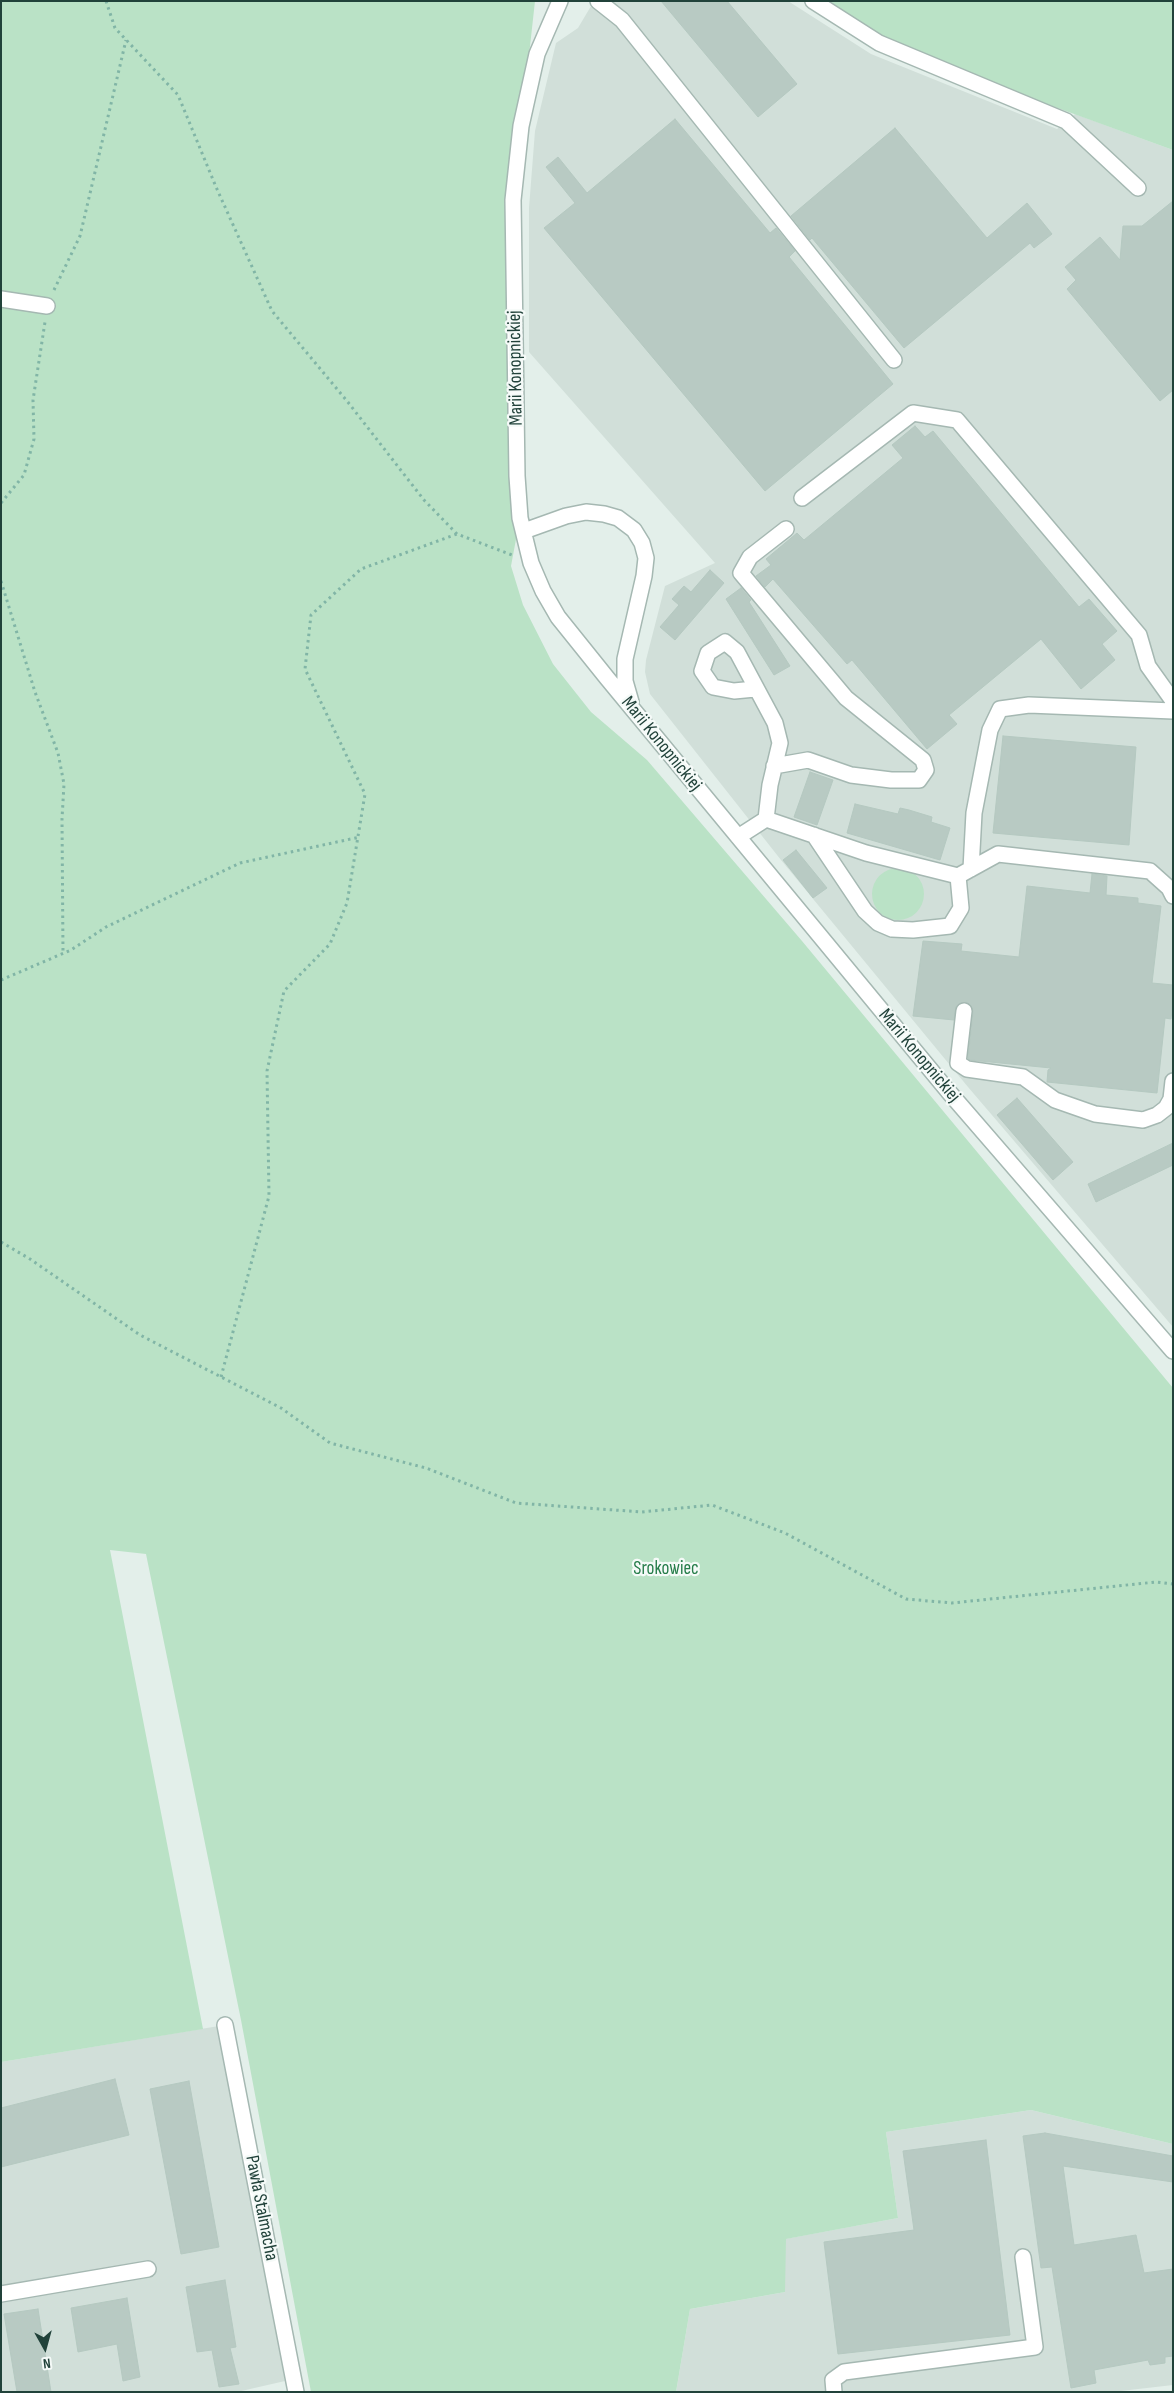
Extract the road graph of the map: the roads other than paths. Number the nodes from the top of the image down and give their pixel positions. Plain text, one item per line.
1 (560, 1) edge
2 (598, 1) edge
3 (812, 1) edge
4 (1138, 188) dead end
5 (1, 299) edge
6 (47, 306) road end
7 (894, 360) dead end
8 (802, 498) dead end
9 (786, 529) dead end
10 (524, 531) junction
11 (755, 689) dead end
12 (1173, 701) edge
13 (632, 708) junction
14 (1173, 710) edge
15 (774, 766) junction
16 (766, 819) junction
17 (814, 835) junction
18 (738, 837) junction
19 (964, 873) junction
20 (1173, 896) edge
21 (964, 1011) dead end
22 (1173, 1081) edge
23 (1173, 1351) edge
24 (225, 2025) dead end
25 (1023, 2257) dead end
26 (148, 2269) dead end
27 (1, 2294) edge
28 (296, 2392) edge
29 (834, 2392) edge

1 - 10 street, Marii Konopnickiej
2 - 7 street
3 - 4 street
5 - 6 street
8 - 12 street
9 - 15 street
10 - 13 street, Marii Konopnickiej
10 - 13 street
11 - 15 street
13 - 18 street, Marii Konopnickiej
14 - 19 street
15 - 16 street
16 - 17 street
16 - 18 street
17 - 19 street
17 - 19 street
18 - 23 street, Marii Konopnickiej
19 - 20 street
21 - 22 street
24 - 28 street, Pawła Stalmacha
25 - 29 street
26 - 27 street

